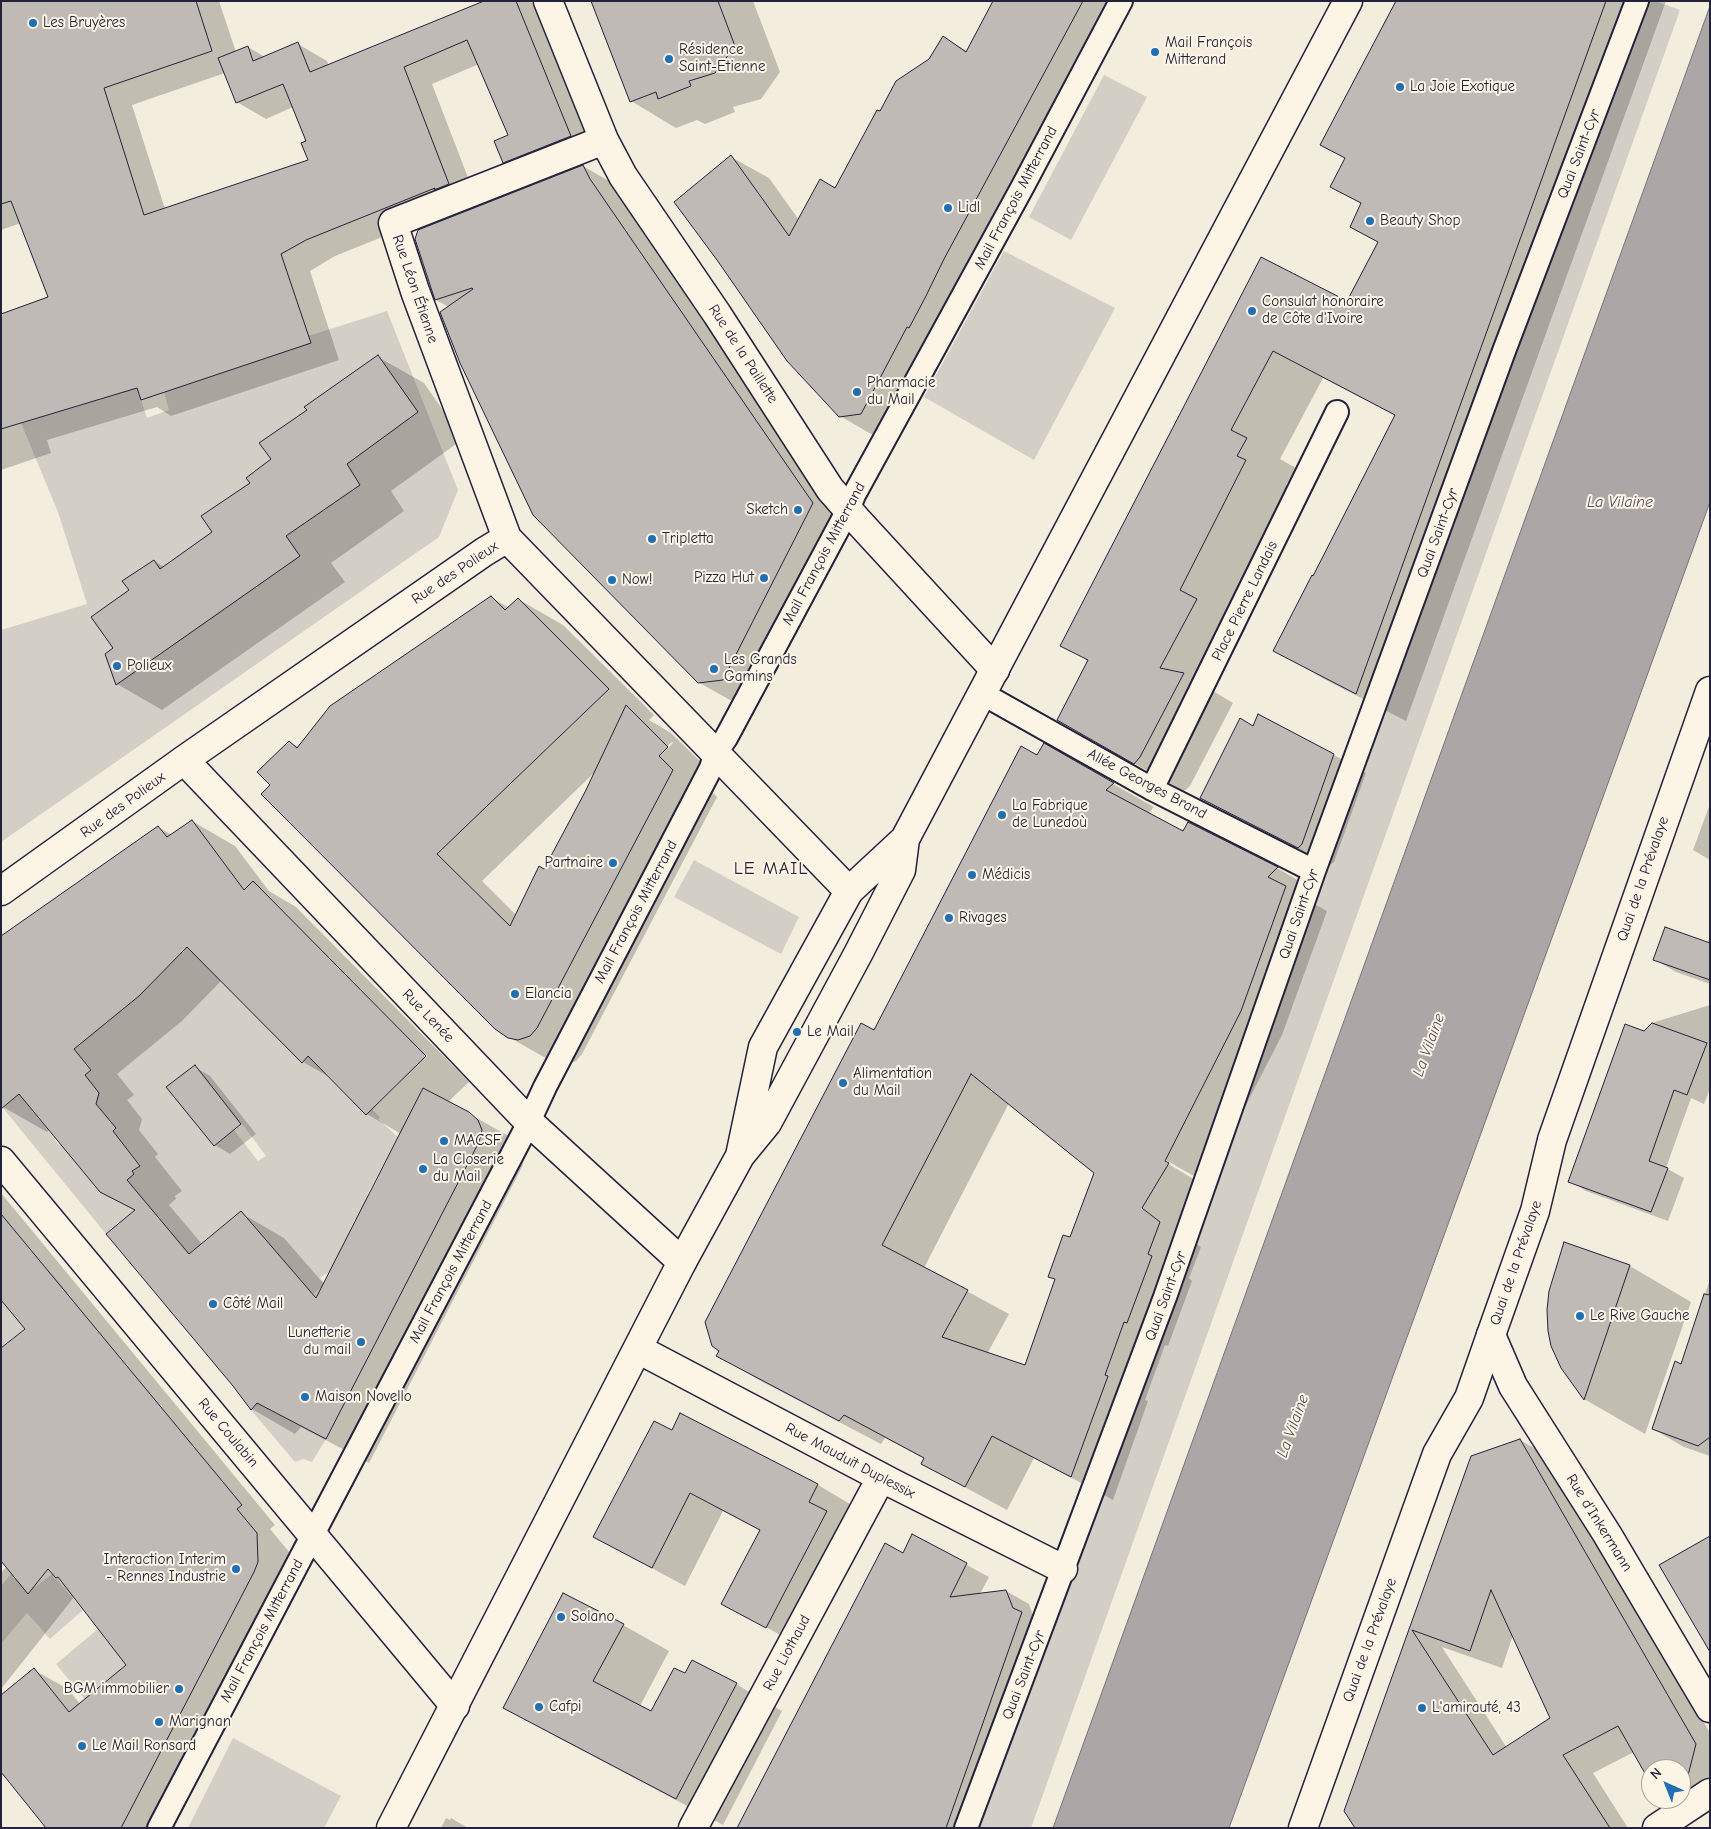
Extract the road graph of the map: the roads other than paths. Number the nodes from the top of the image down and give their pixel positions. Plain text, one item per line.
1 (548, 1) edge
2 (1121, 1) edge
3 (1348, 1) edge
4 (1637, 1) edge
5 (604, 140) junction
6 (1337, 412) dead end
7 (848, 510) junction
8 (507, 538) junction
9 (995, 670) junction
10 (1710, 691) edge
11 (983, 694) junction
12 (716, 752) junction
13 (184, 760) junction
14 (1152, 789) junction
15 (905, 839) junction
16 (1314, 871) junction
17 (849, 891) junction
18 (1, 892) edge
19 (528, 1121) junction
20 (740, 1156) junction
21 (1, 1161) edge
22 (682, 1262) junction
23 (1491, 1335) junction
24 (638, 1349) junction
25 (882, 1478) junction
26 (313, 1534) junction
27 (1063, 1569) junction
28 (455, 1706) junction
29 (1710, 1708) edge
30 (1710, 1793) edge
31 (159, 1828) edge
32 (391, 1828) edge
33 (693, 1828) edge
34 (966, 1828) edge
35 (1303, 1828) edge
36 (1656, 1828) edge

1 - 5 street, Rue de la Paillette
2 - 7 street, Mail François Mitterrand
3 - 9 street
4 - 16 street, Quai Saint-Cyr
5 - 7 street, Rue de la Paillette
5 - 8 street, Rue Léon Étienne
6 - 14 street, Place Pierre Landais
7 - 9 street, Rue de la Paillette
7 - 12 street, Mail François Mitterrand
8 - 12 street, Rue des Polieux
8 - 13 street, Rue des Polieux
9 - 11 street
10 - 23 street, Quai de la Prévalaye
11 - 14 street, Allée Georges Brand
11 - 15 street
12 - 17 street, Rue des Polieux
12 - 19 street, Mail François Mitterrand
13 - 18 street, Rue des Polieux
13 - 19 street, Rue Lenée
14 - 16 street, Allée Georges Brand
15 - 17 street
15 - 20 street
16 - 27 street, Quai Saint-Cyr
17 - 20 street
19 - 22 street, Rue Lenée
19 - 26 street, Mail François Mitterrand
20 - 22 street
21 - 26 street, Rue Coulabin
22 - 24 street
23 - 29 street, Rue d'Inkermann
23 - 35 street, Quai de la Prévalaye
24 - 25 street, Rue Mauduit Duplessix
24 - 28 street
25 - 27 street, Rue Mauduit Duplessix
25 - 33 street, Rue Liothaud
26 - 28 street, Rue Coulabin
26 - 31 street, Mail François Mitterrand
27 - 34 street, Quai Saint-Cyr
28 - 32 street
30 - 36 street

